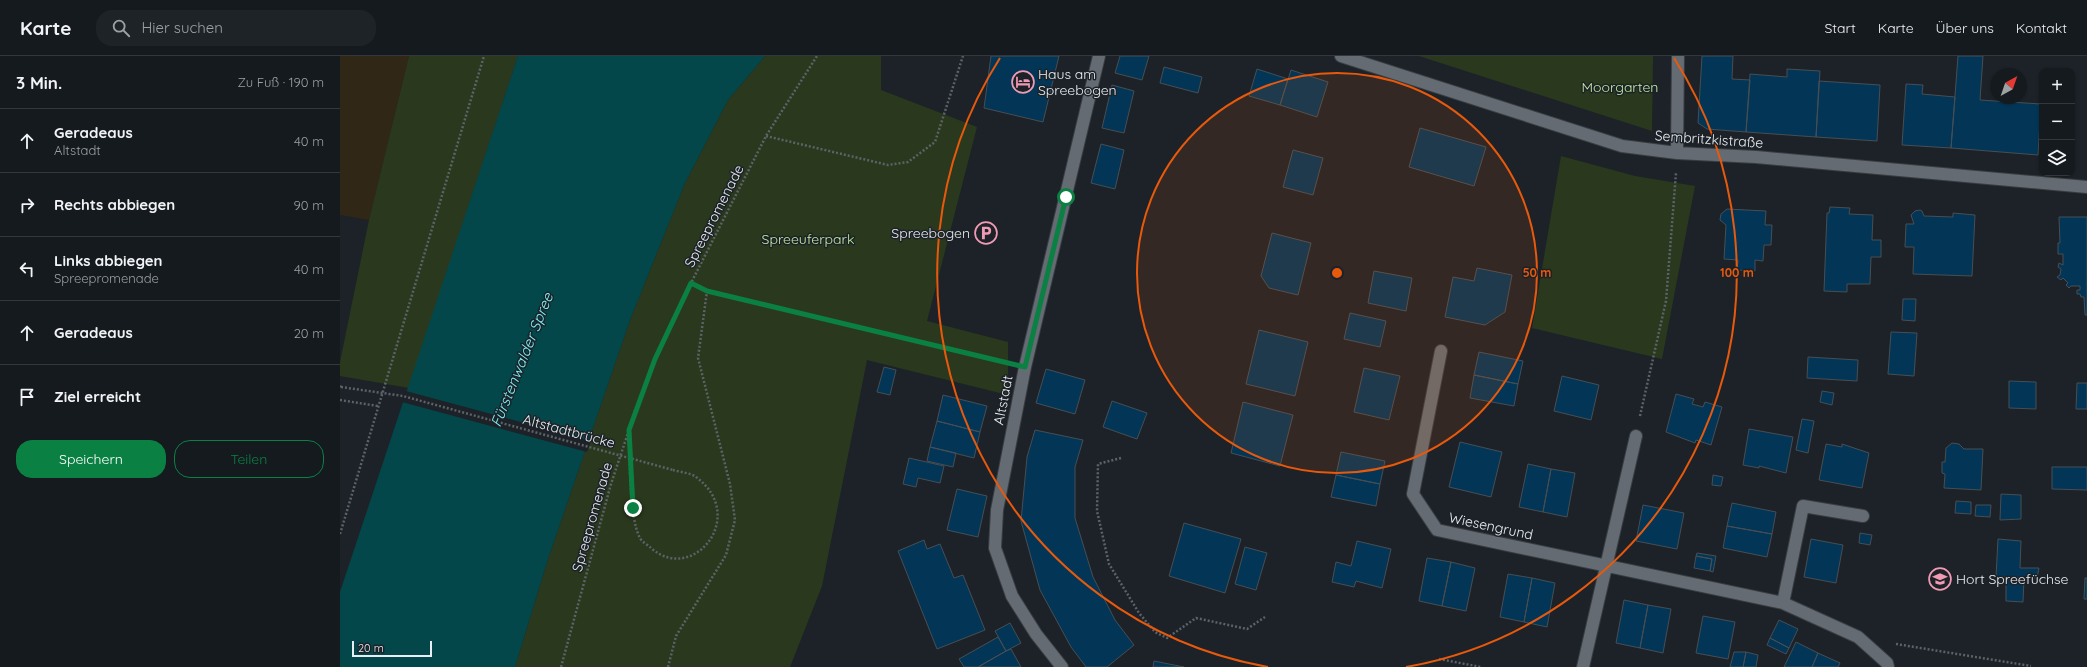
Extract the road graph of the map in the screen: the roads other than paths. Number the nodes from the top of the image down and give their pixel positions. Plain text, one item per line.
1 (1099, 56) edge
2 (1341, 56) edge
3 (1678, 56) edge
4 (1677, 153) junction
5 (2087, 187) edge
6 (1440, 351) dead end
7 (1636, 436) road end
8 (1863, 516) dead end
9 (1606, 565) junction
10 (1783, 603) junction
11 (1062, 667) edge
12 (1583, 667) edge
13 (1888, 667) edge

1 - 11 street, Altstadt
2 - 4 street, Sembritzkistraße
3 - 4 street
4 - 5 street, Sembritzkistraße
6 - 9 street, Wiesengrund
7 - 9 street
8 - 10 street
9 - 10 street, Wiesengrund
9 - 12 street
10 - 13 street, Wiesengrund

